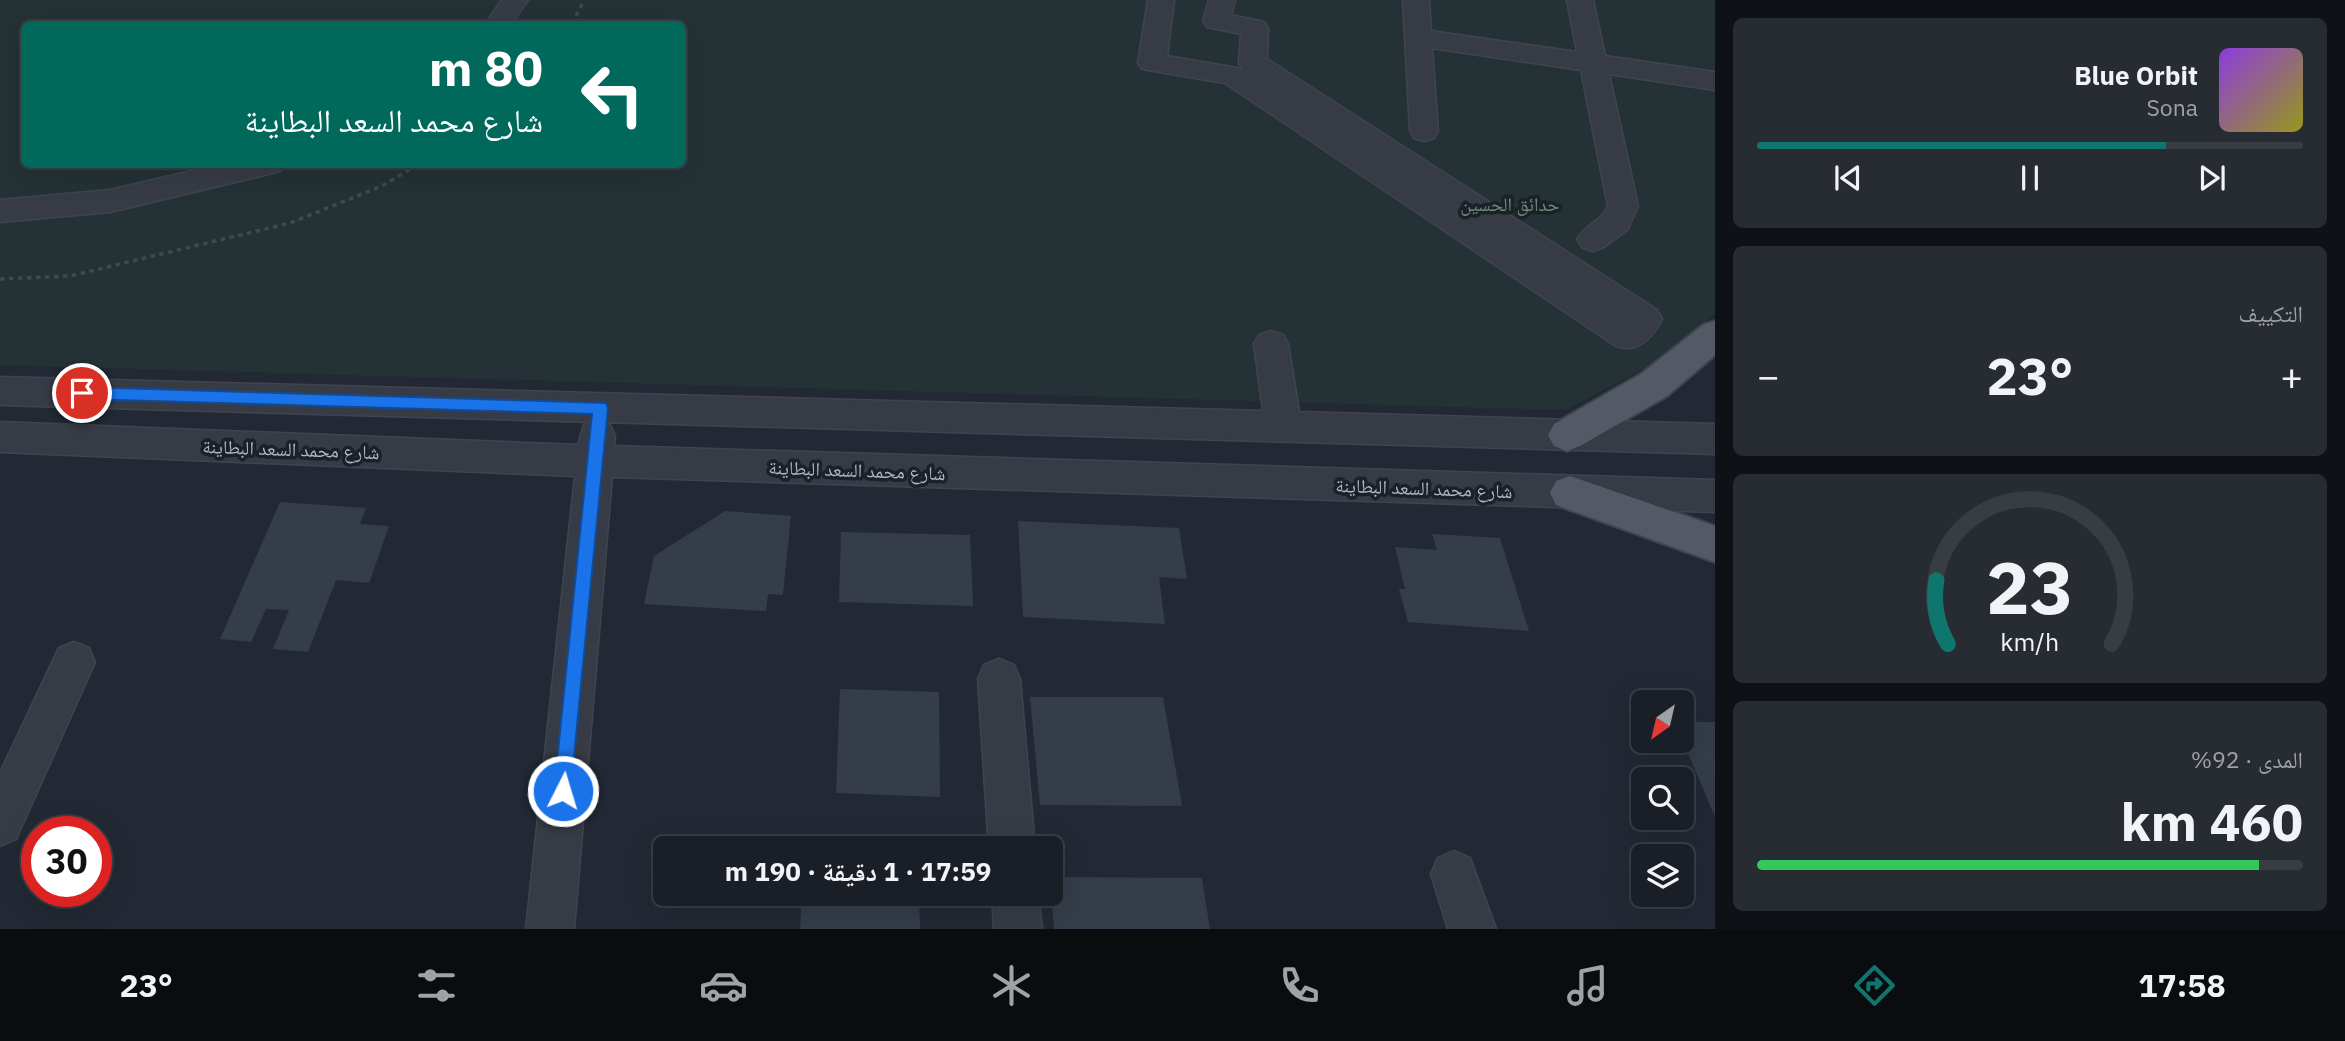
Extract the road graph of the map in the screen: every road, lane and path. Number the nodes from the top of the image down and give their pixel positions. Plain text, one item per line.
1 (515, 0) edge
2 (584, 0) edge
3 (1161, 0) edge
4 (1222, 0) edge
5 (1416, 0) edge
6 (1580, 0) edge
7 (500, 21) edge
8 (574, 21) edge
9 (1419, 38) junction
10 (1594, 63) junction
11 (1715, 81) edge
12 (1424, 131) dead end
13 (252, 168) edge
14 (412, 168) edge
15 (0, 211) edge
16 (1593, 239) dead end
17 (0, 279) edge
18 (1715, 335) edge
19 (1272, 344) dead end
20 (0, 391) edge
21 (600, 408) junction
22 (1283, 426) junction
23 (1567, 435) junction
24 (0, 437) edge
25 (1715, 439) edge
26 (594, 461) junction
27 (1570, 493) junction
28 (1715, 496) edge
29 (1715, 544) edge
30 (74, 662) dead end
31 (999, 679) dead end
32 (0, 823) edge
33 (1011, 836) edge
34 (1454, 874) dead end
35 (1016, 906) edge
36 (550, 929) edge
37 (1018, 929) edge
38 (1472, 929) edge

1 - 7 street
2 - 8 path
3 - 4 street
5 - 9 street
6 - 10 lane
9 - 10 street
9 - 12 street
10 - 11 street
10 - 16 lane
13 - 15 lane
14 - 17 path
18 - 23 main road
19 - 22 street
20 - 21 street
21 - 22 street
21 - 26 street
22 - 23 street
23 - 25 street
24 - 26 street, شارع محمد السعد البطاينة
26 - 27 street, شارع محمد السعد البطاينة
26 - 36 street
27 - 28 street, شارع محمد السعد البطاينة
27 - 29 main road
30 - 32 street
31 - 33 street
34 - 38 street
35 - 37 street

